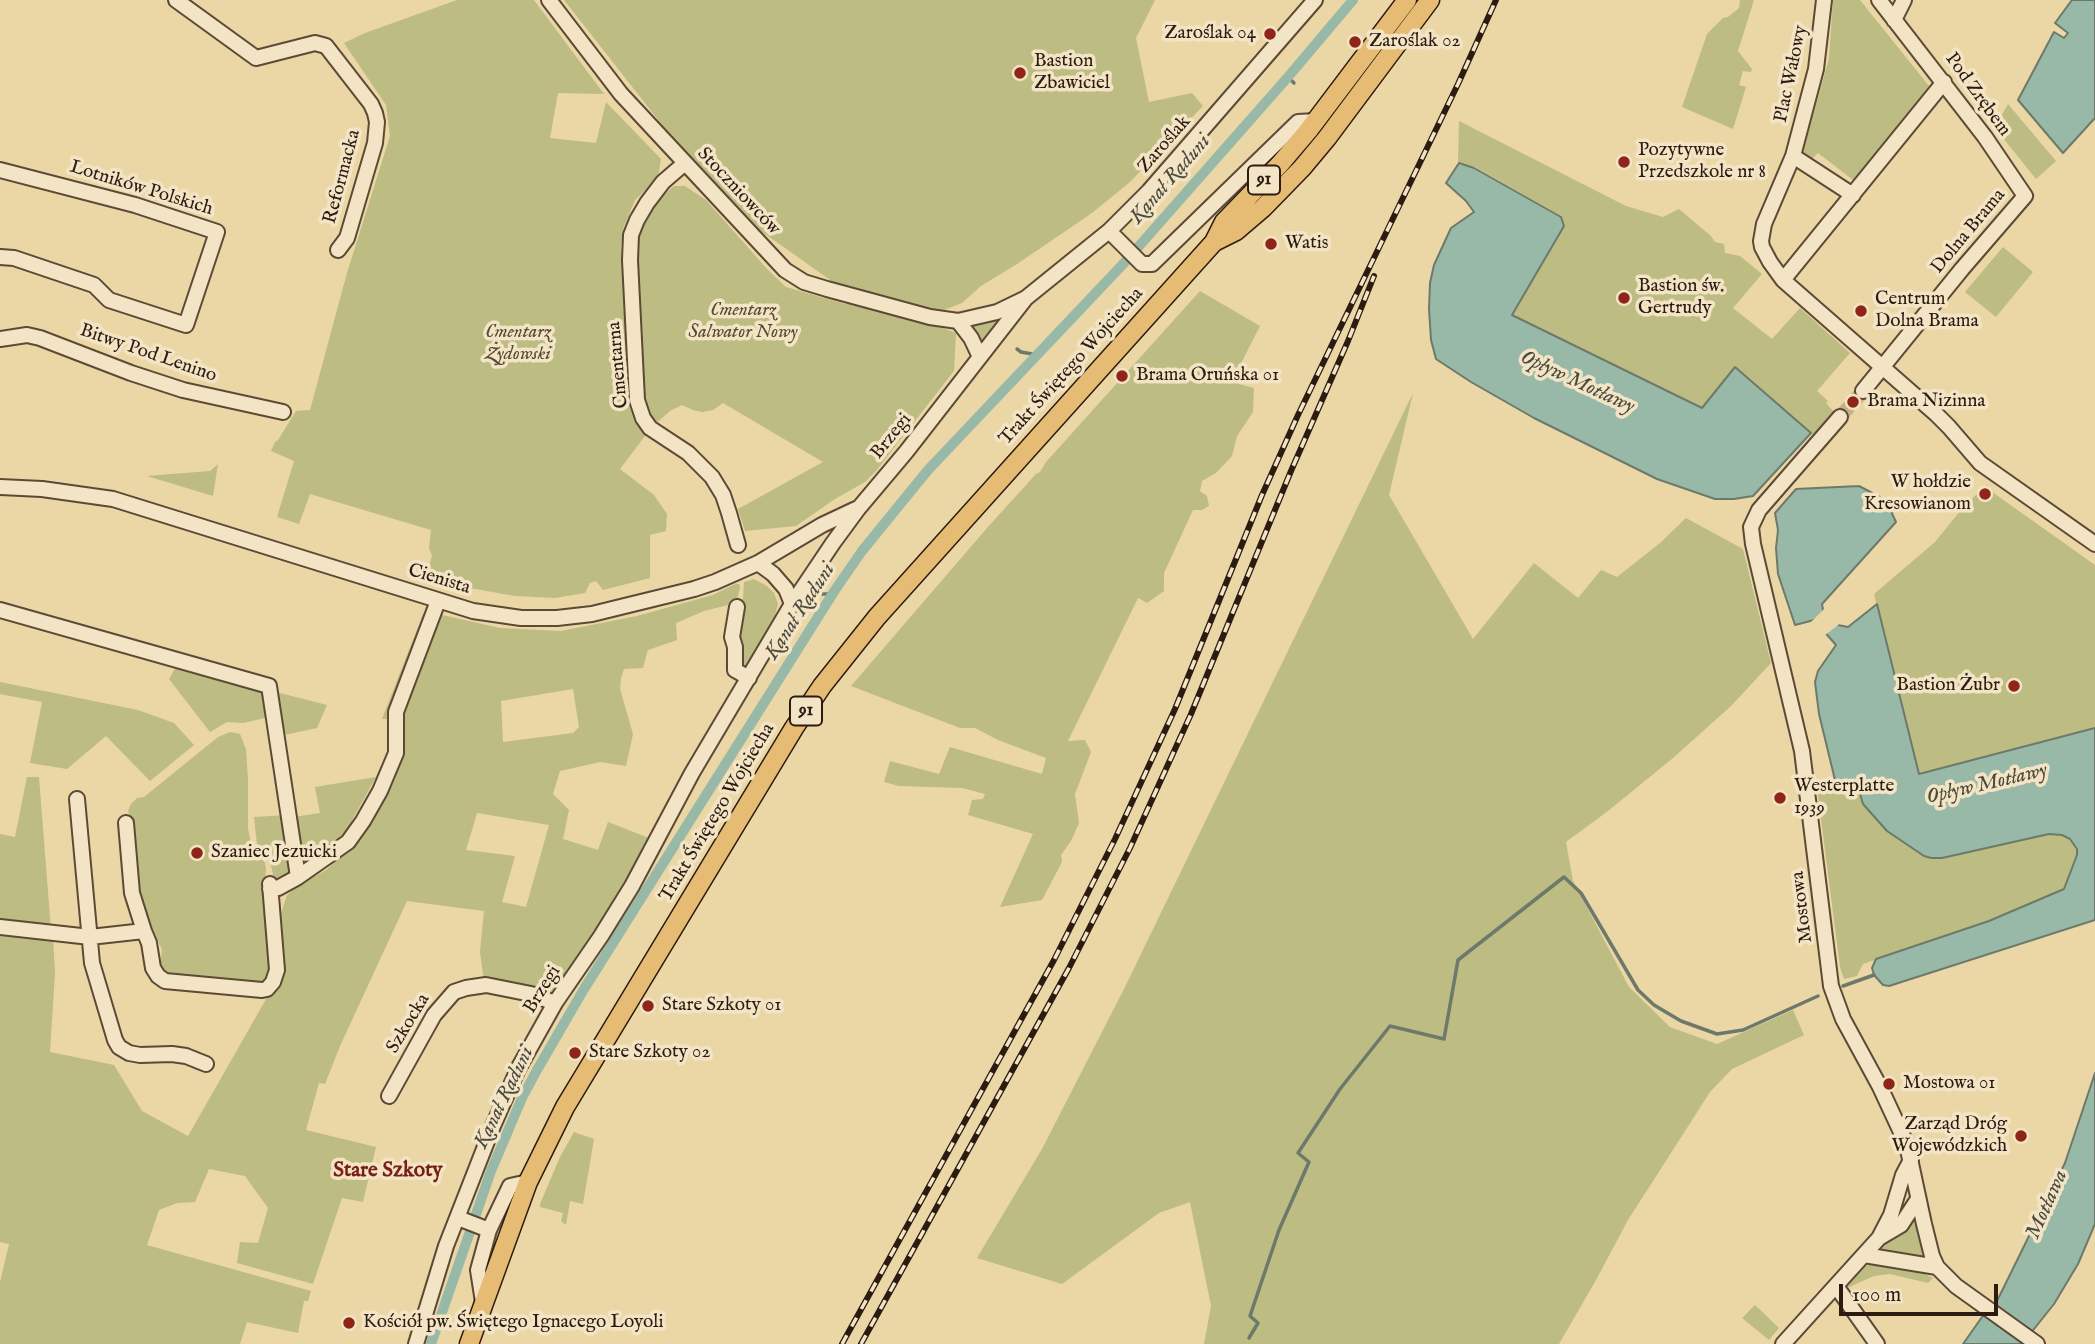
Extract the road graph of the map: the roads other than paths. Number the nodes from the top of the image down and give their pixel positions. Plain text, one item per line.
1 (176, 0) edge
2 (549, 0) edge
3 (1315, 0) edge
4 (1407, 0) edge
5 (1430, 0) edge
6 (1824, 0) edge
7 (1879, 0) edge
8 (1904, 0) edge
9 (1894, 20) junction
10 (1944, 82) junction
11 (1316, 121) junction
12 (1793, 156) junction
13 (685, 163) junction
14 (0, 170) edge
15 (1853, 195) junction
16 (2025, 196) joint
17 (1109, 232) junction
18 (1214, 242) junction
19 (338, 250) dead end
20 (0, 257) edge
21 (1783, 280) junction
22 (1026, 298) junction
23 (958, 321) junction
24 (0, 339) edge
25 (980, 357) junction
26 (1882, 368) junction
27 (1863, 391) tunnel mouth
28 (284, 412) dead end
29 (1840, 417) tunnel mouth
30 (0, 487) edge
31 (858, 509) junction
32 (2095, 544) edge
33 (738, 545) dead end
34 (758, 563) junction
35 (439, 601) junction
36 (792, 604) junction
37 (737, 607) dead end
38 (0, 610) edge
39 (749, 678) junction
40 (77, 799) dead end
41 (126, 823) dead end
42 (298, 877) junction
43 (0, 927) edge
44 (144, 931) junction
45 (90, 937) junction
46 (555, 1003) junction
47 (206, 1065) dead end
48 (389, 1096) dead end
49 (1911, 1160) junction
50 (528, 1182) junction
51 (1919, 1199) junction
52 (461, 1219) junction
53 (484, 1228) junction
54 (1879, 1238) junction
55 (1864, 1255) junction
56 (1937, 1268) junction
57 (1836, 1286) junction
58 (483, 1302) junction
59 (2035, 1343) edge
60 (416, 1344) edge
61 (469, 1344) edge
62 (1783, 1344) edge
63 (1877, 1344) edge

1 - 19 street, Reformacka
2 - 13 street, Stoczniowców
3 - 17 street, Zaroślak
4 - 11 main road, Trakt Świętego Wojciecha / 91
5 - 18 main road, Trakt Świętego Wojciecha
6 - 12 street, Plac Wałowy
7 - 9 street, Pod Zrębem
8 - 9 street
9 - 10 street, Pod Zrębem
10 - 15 street
10 - 16 street, Pod Zrębem
11 - 17 street, Trakt Świętego Wojciecha
11 - 18 main road, Trakt Świętego Wojciecha / 91
12 - 15 street
12 - 21 street, Plac Wałowy
13 - 23 street, Stoczniowców
13 - 33 street, Cmentarna
14 - 20 street, Lotników Polskich
15 - 21 street
16 - 26 street, Dolna Brama
17 - 22 street, Zaroślak
18 - 50 main road, Trakt Świętego Wojciecha / 91
21 - 26 street, Plac Wałowy
22 - 23 street, Stoczniowców
22 - 25 street, Brzegi
23 - 25 street
24 - 28 street, Bitwy Pod Lenino
25 - 31 street, Brzegi
26 - 27 street, Dolna Brama
26 - 32 street, Plac Wałowy
29 - 49 street, Mostowa
30 - 35 street, Cienista
31 - 34 street, Cienista
31 - 36 street, Brzegi
34 - 35 street, Cienista
34 - 36 street
35 - 42 street
36 - 39 street, Brzegi
37 - 39 street
38 - 42 street
39 - 46 street, Brzegi
40 - 45 street
41 - 44 street
42 - 44 street
43 - 45 street
44 - 45 street
45 - 47 street
46 - 48 street, Szkocka
46 - 52 street, Brzegi
49 - 51 street, Mostowa
49 - 54 street
50 - 53 street
50 - 58 main road, Trakt Świętego Wojciecha / 91
51 - 54 street
51 - 56 street, Mostowa
52 - 53 street
52 - 60 street, Brzegi
53 - 58 street
54 - 55 street
55 - 56 street
55 - 57 street
56 - 59 street
57 - 62 street
57 - 63 street
58 - 61 main road, Trakt Świętego Wojciecha / 91

